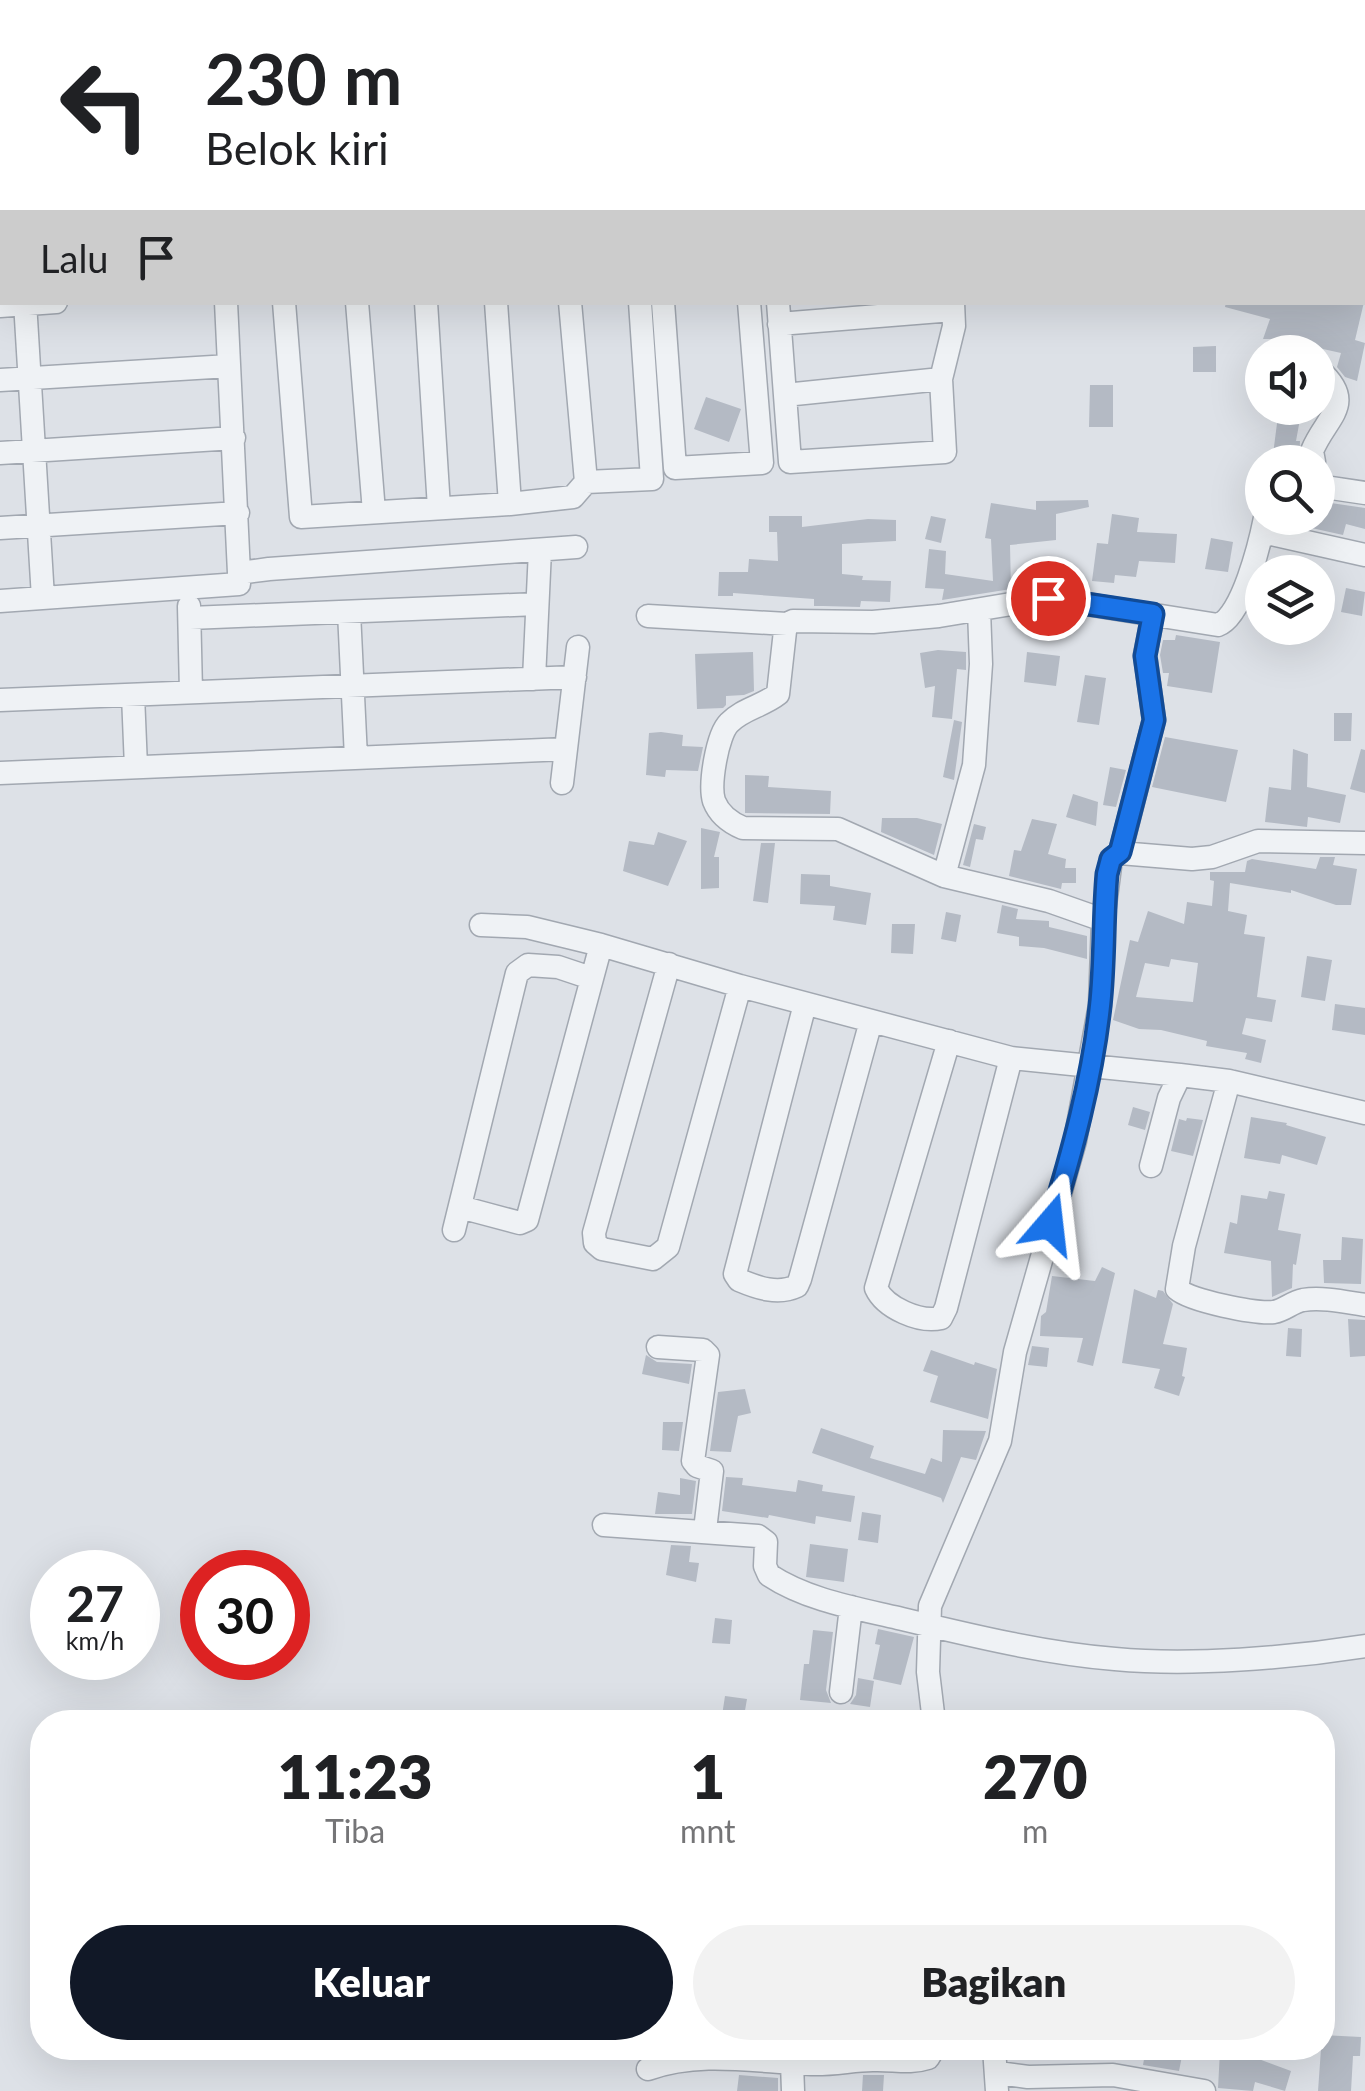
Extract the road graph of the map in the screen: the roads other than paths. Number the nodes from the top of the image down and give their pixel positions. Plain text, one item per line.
1 (25, 305) edge
2 (226, 305) edge
3 (284, 305) edge
4 (357, 305) edge
5 (426, 305) edge
6 (496, 305) edge
7 (570, 305) edge
8 (640, 305) edge
9 (663, 305) edge
10 (749, 305) edge
11 (953, 306) edge
12 (778, 313) edge
13 (229, 366) junction
14 (30, 378) junction
15 (942, 379) junction
16 (0, 380) edge
17 (785, 395) junction
18 (234, 438) junction
19 (34, 450) junction
20 (0, 452) edge
21 (586, 482) junction
22 (1335, 483) edge
23 (1365, 494) edge
24 (510, 504) junction
25 (439, 508) junction
26 (374, 512) junction
27 (238, 513) junction
28 (38, 525) junction
29 (0, 528) edge
30 (1261, 535) edge
31 (1299, 535) edge
32 (576, 548) dead end
33 (540, 550) junction
34 (1365, 554) edge
35 (239, 572) junction
36 (189, 588) junction
37 (43, 598) junction
38 (0, 601) edge
39 (538, 604) junction
40 (979, 610) junction
41 (349, 612) junction
42 (1153, 614) junction
43 (648, 616) dead end
44 (190, 618) junction
45 (787, 624) junction
46 (578, 647) dead end
47 (574, 678) junction
48 (534, 679) junction
49 (352, 686) junction
50 (190, 692) junction
51 (133, 694) junction
52 (0, 700) edge
53 (566, 749) junction
54 (356, 758) junction
55 (136, 767) junction
56 (0, 772) edge
57 (562, 783) dead end
58 (1365, 843) edge
59 (1120, 852) junction
60 (944, 876) junction
61 (1103, 920) junction
62 (480, 925) dead end
63 (601, 944) junction
64 (669, 964) junction
65 (591, 978) junction
66 (740, 986) junction
67 (805, 1004) junction
68 (871, 1021) junction
69 (948, 1042) junction
70 (1011, 1058) junction
71 (1090, 1064) junction
72 (1180, 1075) junction
73 (1229, 1081) junction
74 (1365, 1113) edge
75 (1151, 1166) dead end
76 (1365, 1305) edge
77 (658, 1347) dead end
78 (604, 1524) dead end
79 (704, 1530) junction
80 (851, 1607) junction
81 (928, 1626) junction
82 (1365, 1646) edge
83 (841, 1692) dead end
84 (933, 1710) edge
85 (692, 2060) edge
86 (749, 2060) edge
87 (865, 2060) edge
88 (893, 2060) edge
89 (921, 2060) edge
90 (792, 2063) junction
91 (648, 2069) dead end
92 (997, 2082) edge
93 (793, 2091) edge
94 (1204, 2091) edge

1 - 14 street
2 - 13 street
3 - 26 street
4 - 26 street
5 - 25 street
6 - 24 street
7 - 21 street
8 - 21 street
9 - 10 street
11 - 12 street
11 - 15 street
12 - 17 street
13 - 14 street
13 - 18 street
14 - 16 street
14 - 19 street
15 - 17 street
15 - 17 street
18 - 19 street
18 - 27 street
19 - 20 street
19 - 28 street
21 - 24 street
22 - 23 street
24 - 25 street
25 - 26 street
27 - 28 street
27 - 35 street
28 - 29 street
28 - 37 street
30 - 42 street
31 - 34 street
32 - 33 street
33 - 35 street
33 - 39 street
35 - 36 street
36 - 37 street
36 - 44 street
37 - 38 street
39 - 41 street
39 - 48 street
40 - 42 street
40 - 45 street
40 - 60 street
41 - 44 street
41 - 49 street
42 - 59 street
43 - 45 street
44 - 50 street
45 - 60 street
46 - 47 street
47 - 48 street
47 - 53 street
48 - 49 street
49 - 50 street
49 - 54 street
50 - 51 street
51 - 52 street
51 - 55 street
53 - 54 street
53 - 57 street
54 - 55 street
55 - 56 street
58 - 59 street
59 - 61 street
60 - 61 street
61 - 71 street
62 - 63 street
63 - 64 street
63 - 65 street
64 - 66 street
64 - 66 street
65 - 65 street
66 - 67 street
67 - 68 street
67 - 68 street
68 - 69 street
69 - 70 street
69 - 70 street
70 - 71 street
71 - 72 street
71 - 81 street
72 - 73 street
72 - 75 street
73 - 74 street
73 - 76 street
77 - 79 street
78 - 79 street
79 - 80 street
80 - 81 street
80 - 83 street
81 - 82 street
81 - 84 street
85 - 91 street
86 - 90 street
87 - 90 street
88 - 89 street
90 - 93 street
92 - 94 street

